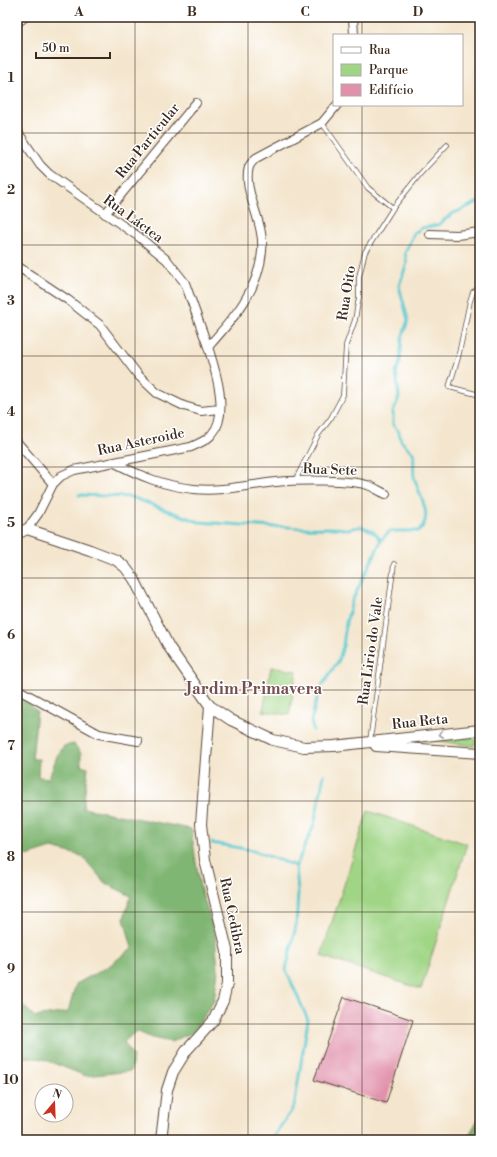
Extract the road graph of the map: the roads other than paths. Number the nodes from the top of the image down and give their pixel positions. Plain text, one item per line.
1 (25, 17) edge
2 (352, 17) edge
3 (17, 23) edge
4 (354, 34) edge
5 (196, 103) dead end
6 (337, 106) edge
7 (322, 123) junction
8 (17, 131) edge
9 (447, 145) dead end
10 (393, 208) junction
11 (105, 214) junction
12 (480, 232) edge
13 (430, 234) dead end
14 (17, 266) edge
15 (480, 288) edge
16 (208, 347) junction
17 (480, 395) edge
18 (220, 409) junction
19 (17, 442) edge
20 (113, 462) junction
21 (295, 482) junction
22 (53, 484) junction
23 (386, 494) dead end
24 (27, 529) junction
25 (17, 534) edge
26 (394, 564) dead end
27 (17, 689) edge
28 (210, 706) junction
29 (480, 730) edge
30 (138, 741) dead end
31 (367, 743) junction
32 (480, 753) edge
33 (161, 1140) edge

1 - 3 street
2 - 4 street
5 - 11 street, Rua Particular
6 - 7 street
7 - 10 lane
7 - 16 street
8 - 11 street, Rua Láctea
9 - 10 lane, Rua Oito
10 - 21 lane, Rua Oito
11 - 16 street, Rua Láctea
12 - 13 street
14 - 18 street
15 - 17 lane
16 - 18 street, Rua Asteroide
18 - 20 street, Rua Asteroide
19 - 22 street
20 - 21 street, Rua Sete
20 - 22 street, Rua Asteroide
21 - 23 street, Rua Sete
22 - 24 street, Rua Asteroide
24 - 25 street, Rua Asteroide
24 - 28 street
26 - 31 lane, Rua Lirio do Vale
27 - 30 street
28 - 31 street, Rua Reta
28 - 33 street, Rua Cedibra
29 -> 31 street, Rua Reta
31 - 32 street, Rua Reta

